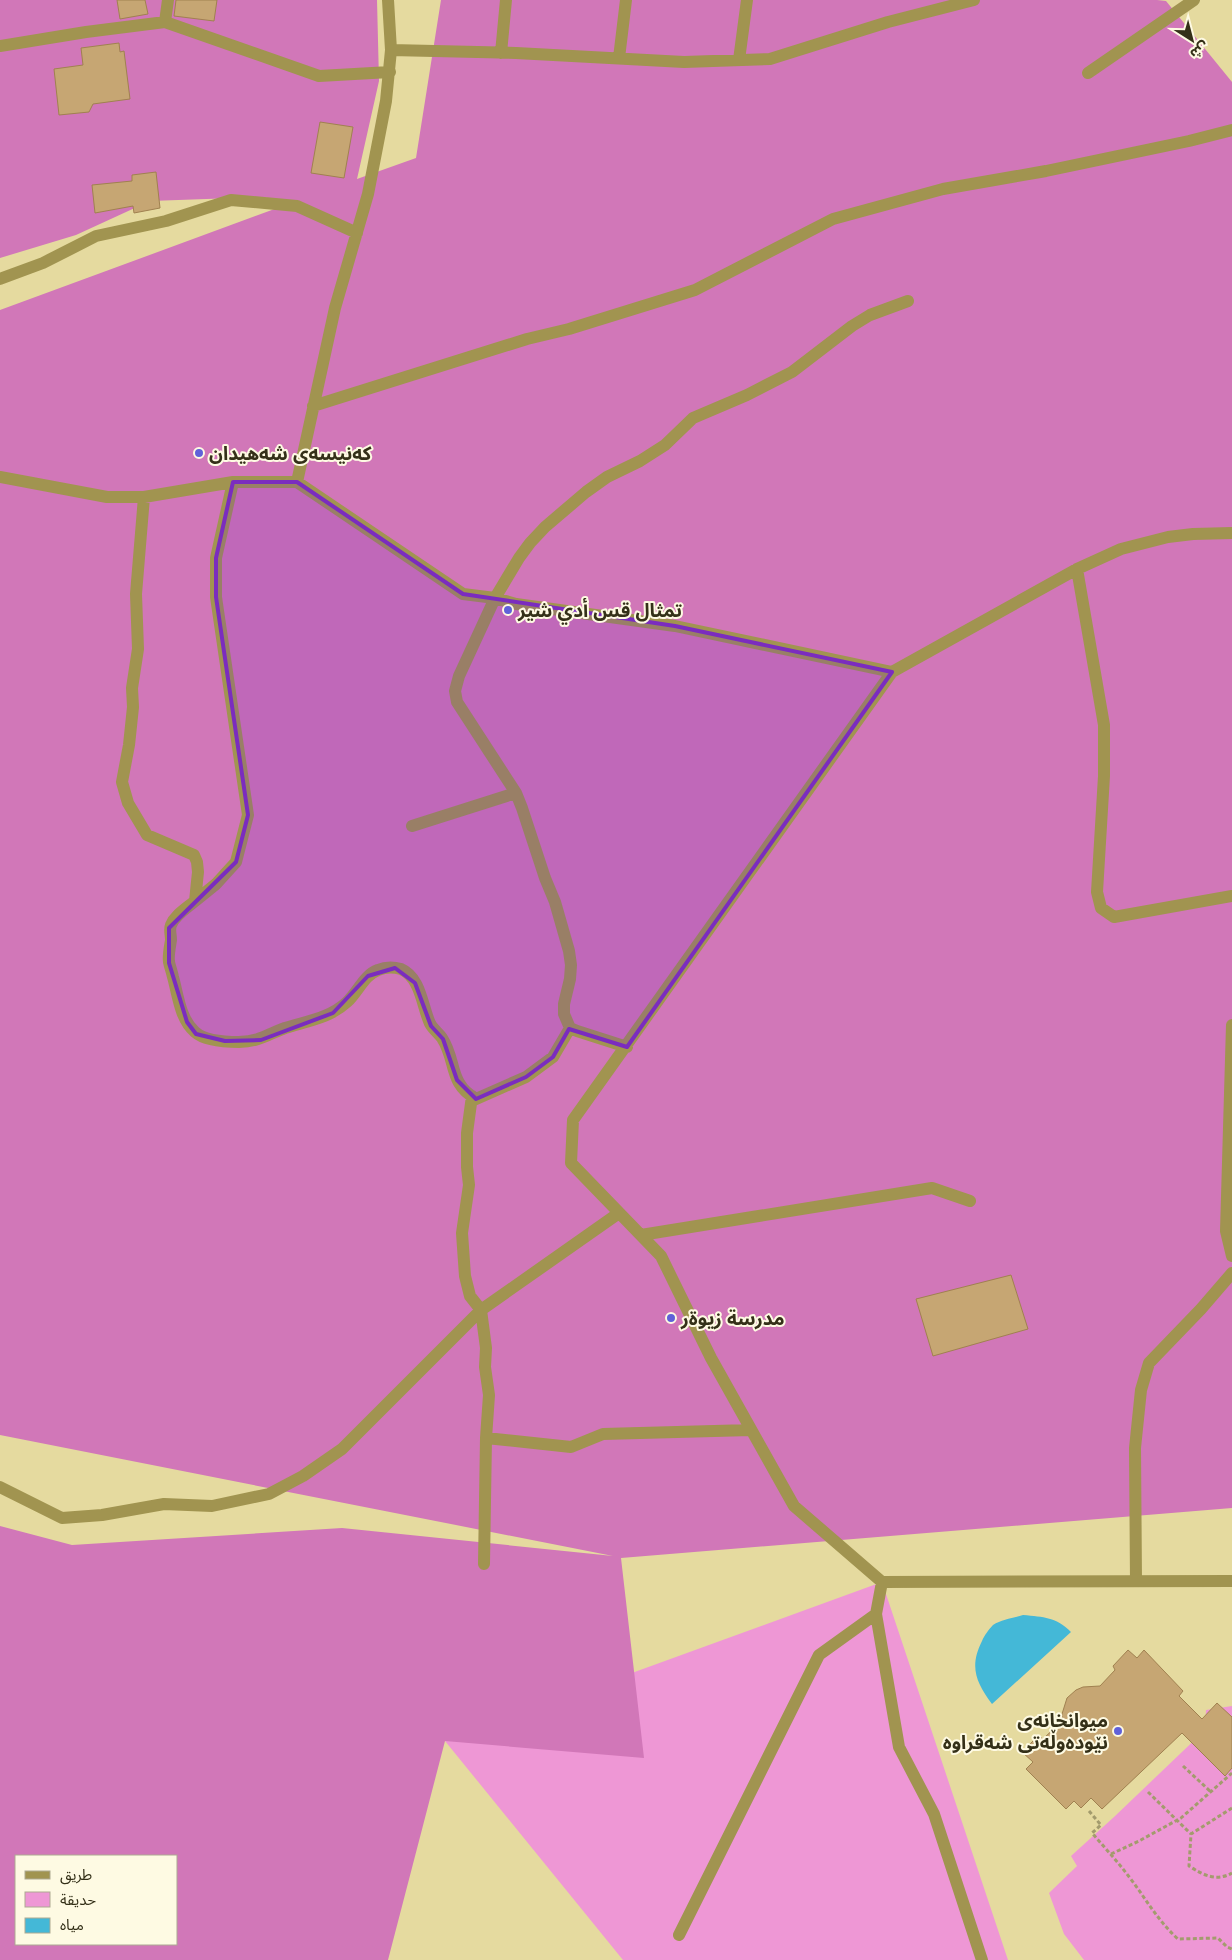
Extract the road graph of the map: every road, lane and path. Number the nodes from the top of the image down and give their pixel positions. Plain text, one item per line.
1 (168, 0) edge
2 (388, 0) edge
3 (506, 0) edge
4 (626, 0) edge
5 (747, 0) edge
6 (974, 0) edge
7 (1194, 0) edge
8 (165, 22) junction
9 (0, 46) edge
10 (390, 50) junction
11 (501, 52) junction
12 (619, 58) junction
13 (739, 60) junction
14 (390, 72) junction
15 (1088, 73) dead end
16 (1232, 130) edge
17 (357, 233) junction
18 (0, 280) edge
19 (908, 301) dead end
20 (313, 406) junction
21 (0, 477) edge
22 (233, 482) junction
23 (297, 482) junction
24 (144, 497) junction
25 (1232, 533) edge
26 (1077, 569) junction
27 (495, 598) junction
28 (892, 672) junction
29 (516, 793) junction
30 (412, 826) dead end
31 (1232, 896) edge
32 (195, 901) junction
33 (1232, 1025) edge
34 (570, 1028) junction
35 (627, 1047) junction
36 (472, 1096) junction
37 (970, 1201) dead end
38 (619, 1213) junction
39 (641, 1235) junction
40 (1232, 1256) edge
41 (1232, 1272) edge
42 (481, 1310) junction
43 (751, 1430) junction
44 (486, 1438) junction
45 (0, 1487) edge
46 (484, 1564) dead end
47 (1136, 1581) junction
48 (1232, 1581) edge
49 (882, 1582) junction
50 (876, 1614) junction
51 (1184, 1766) dead end
52 (1232, 1773) edge
53 (1148, 1792) dead end
54 (1212, 1792) junction
55 (1232, 1808) edge
56 (1089, 1811) dead end
57 (1178, 1820) junction
58 (1191, 1834) junction
59 (1110, 1854) junction
60 (1232, 1873) edge
61 (679, 1935) dead end
62 (1232, 1949) edge
63 (982, 1960) edge

1 - 8 street
2 - 10 street
3 - 11 street
4 - 12 street
5 - 13 street
6 - 13 street
7 - 15 street
8 - 9 street
8 - 14 street
10 - 11 street
10 - 14 street
11 - 12 street
12 - 13 street
14 - 17 street
16 - 20 street
17 - 18 street
17 - 20 street
19 - 27 street
20 - 23 street
21 - 24 street
22 - 23 street
22 - 24 street
22 - 32 street
23 - 27 street
24 - 32 street
25 - 26 street
26 - 28 street
26 - 31 street
27 - 28 street
27 - 29 street
28 - 35 street
29 - 30 street
29 - 34 street
32 - 36 street
33 - 40 street
34 - 35 street
34 - 36 street
35 - 38 street
36 - 42 street
37 - 39 street
38 - 39 street
38 - 42 street
39 - 43 street
41 - 47 street
42 - 44 street
42 - 45 street
43 - 44 street
43 - 49 street
44 - 46 street
47 - 48 street
47 - 49 street
49 - 50 street
50 - 61 street
50 - 63 street
51 - 54 path
52 - 54 path
53 - 57 path
54 - 57 path
55 - 58 path
56 - 59 path
57 - 58 path
57 - 59 path
58 - 60 path
59 - 62 path

